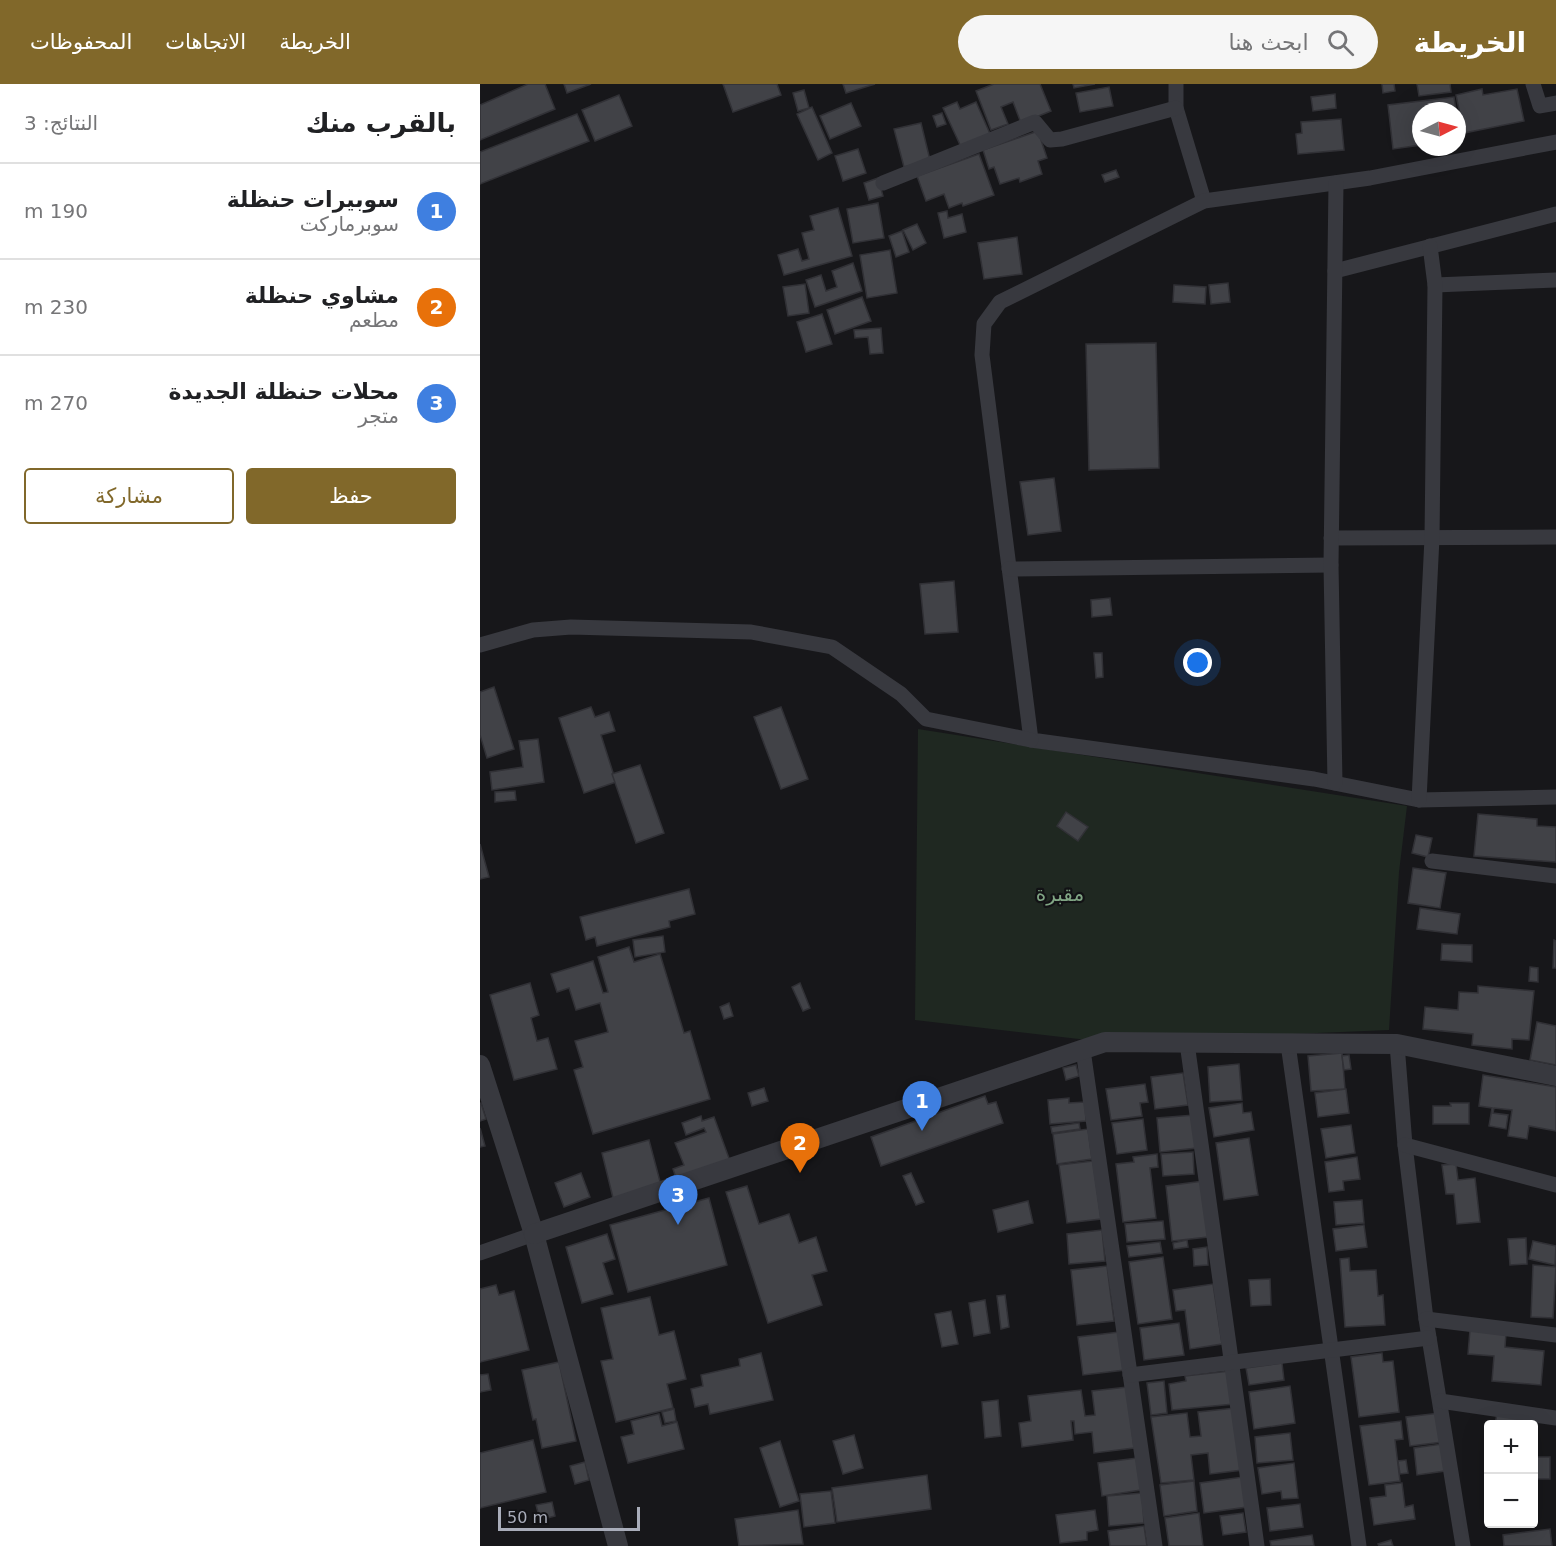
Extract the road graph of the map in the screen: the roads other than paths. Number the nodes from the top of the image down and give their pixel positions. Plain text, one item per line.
1 (1176, 84) edge
2 (1533, 84) edge
3 (1556, 103) edge
4 (1176, 108) junction
5 (1556, 142) edge
6 (883, 183) dead end
7 (1336, 183) junction
8 (1204, 201) junction
9 (1556, 214) edge
10 (1430, 246) junction
11 (1335, 271) junction
12 (1556, 280) edge
13 (1436, 285) junction
14 (1556, 537) edge
15 (1331, 538) junction
16 (1432, 538) junction
17 (1331, 565) junction
18 (1009, 569) junction
19 (480, 645) edge
20 (1031, 740) junction
21 (1335, 783) junction
22 (1556, 797) edge
23 (1419, 800) junction
24 (1432, 861) dead end
25 (1556, 876) edge
26 (1187, 1043) junction
27 (1288, 1044) junction
28 (1397, 1044) junction
29 (1083, 1050) junction
30 (480, 1065) edge
31 (1556, 1076) edge
32 (1405, 1145) junction
33 (1556, 1185) edge
34 (534, 1234) junction
35 (480, 1253) edge
36 (1426, 1319) junction
37 (1556, 1335) edge
38 (1430, 1338) junction
39 (1332, 1351) junction
40 (1231, 1363) junction
41 (1130, 1374) junction
42 (1440, 1401) junction
43 (1556, 1418) edge
44 (618, 1546) edge
45 (1155, 1546) edge
46 (1257, 1546) edge
47 (1359, 1546) edge
48 (1463, 1546) edge

1 - 4 street
2 - 3 street
4 - 6 street
4 - 8 street
5 - 7 street
7 - 8 street
7 - 11 street
8 - 18 street
9 - 10 street
10 - 11 street
10 - 13 street
11 - 15 street
12 - 13 street
13 - 16 street
14 - 16 street
15 - 16 street
15 - 17 street
16 - 23 street
17 - 18 street
17 - 21 street
18 - 20 street
19 - 20 street
20 - 21 street
21 - 23 street
22 - 23 street
24 - 25 street
26 - 27 street
26 - 29 street
26 - 40 street
27 - 28 street
27 - 39 street
28 - 31 street
28 - 32 street
29 - 34 street
29 - 41 street
30 - 34 street
32 - 33 street
32 - 36 street
34 - 35 street
34 - 44 street
36 - 37 street
36 - 38 street
38 - 39 street
38 - 42 street
39 - 40 street
39 - 47 street
40 - 41 street
40 - 46 street
41 - 45 street
42 - 43 street
42 - 48 street

